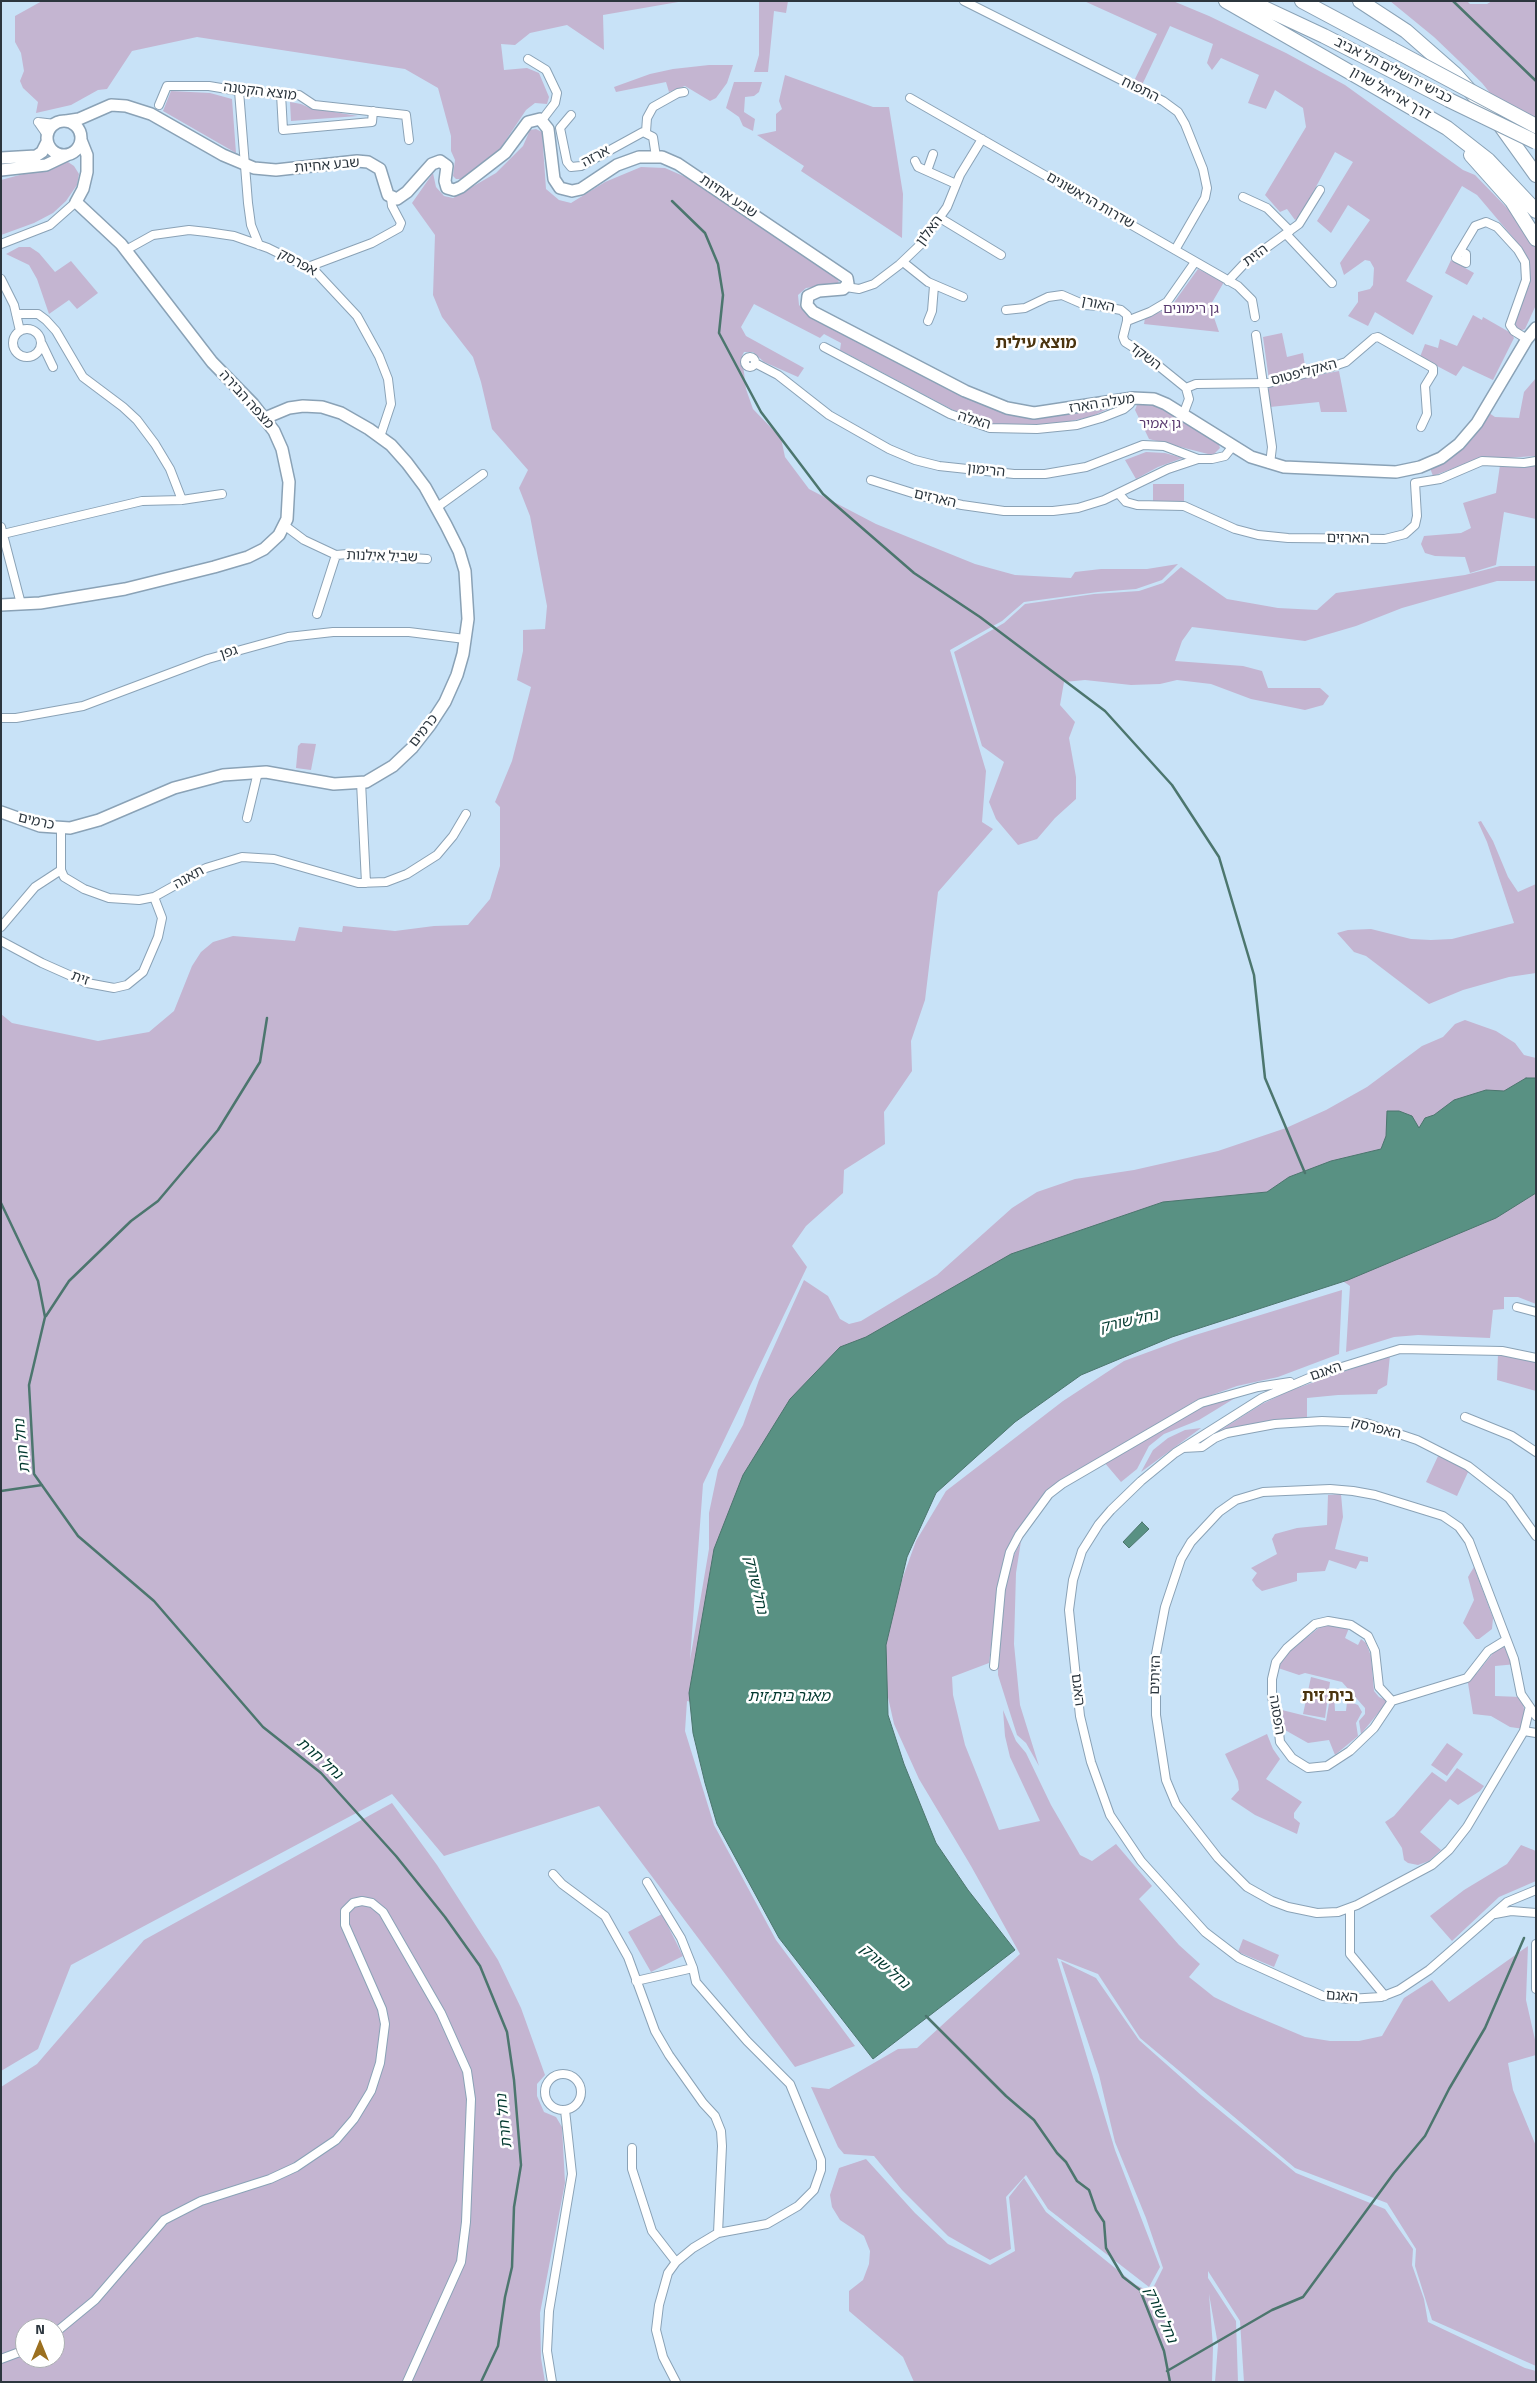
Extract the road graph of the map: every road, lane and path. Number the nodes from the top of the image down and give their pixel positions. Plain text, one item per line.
1 (964, 1) edge
2 (1226, 1) edge
3 (1249, 1) edge
4 (1302, 1) edge
5 (1360, 1) edge
6 (528, 59) dead end
7 (239, 91) junction
8 (684, 92) dead end
9 (281, 94) junction
10 (910, 98) dead end
11 (159, 105) dead end
12 (99, 109) junction
13 (373, 111) junction
14 (571, 115) dead end
15 (542, 120) junction
16 (61, 122) junction
17 (1536, 126) edge
18 (1447, 128) junction
19 (646, 132) junction
20 (47, 138) junction
21 (81, 138) junction
22 (982, 139) junction
23 (409, 140) dead end
24 (1536, 142) edge
25 (934, 154) dead end
26 (69, 155) junction
27 (5, 156) edge
28 (656, 156) junction
29 (915, 161) dead end
30 (245, 166) junction
31 (2, 170) edge
32 (927, 171) junction
33 (87, 172) junction
34 (1536, 175) edge
35 (956, 184) junction
36 (1320, 190) dead end
37 (1243, 197) dead end
38 (391, 198) junction
39 (76, 202) junction
40 (1536, 211) edge
41 (940, 218) junction
42 (1288, 232) junction
43 (1536, 239) edge
44 (1, 244) edge
45 (259, 245) junction
46 (126, 250) junction
47 (1175, 250) junction
48 (1460, 251) dead end
49 (1001, 255) dead end
50 (903, 262) junction
51 (1195, 262) junction
52 (308, 267) junction
53 (1, 279) edge
54 (1228, 281) junction
55 (1332, 283) dead end
56 (934, 286) junction
57 (846, 287) junction
58 (963, 297) dead end
59 (1006, 310) dead end
60 (16, 314) junction
61 (1255, 317) dead end
62 (928, 321) dead end
63 (1127, 321) junction
64 (1536, 328) edge
65 (20, 331) junction
66 (1256, 335) dead end
67 (1531, 338) edge
68 (42, 344) junction
69 (824, 347) dead end
70 (755, 363) dead end
71 (53, 367) dead end
72 (1263, 384) junction
73 (1186, 388) junction
74 (1131, 398) junction
75 (1183, 415) junction
76 (265, 418) junction
77 (1422, 427) dead end
78 (380, 437) junction
79 (1233, 446) junction
80 (1198, 458) junction
81 (1536, 461) edge
82 (1270, 464) junction
83 (483, 474) dead end
84 (871, 480) dead end
85 (222, 494) dead end
86 (1119, 494) junction
87 (182, 500) junction
88 (436, 508) junction
89 (284, 526) junction
90 (2, 531) edge
91 (336, 555) junction
92 (428, 559) dead end
93 (21, 604) junction
94 (1, 605) edge
95 (317, 614) dead end
96 (465, 639) junction
97 (1, 718) edge
98 (258, 772) junction
99 (361, 782) junction
100 (1, 812) edge
101 (466, 814) dead end
102 (247, 818) dead end
103 (61, 828) junction
104 (61, 870) junction
105 (366, 883) junction
106 (154, 897) junction
107 (1, 927) edge
108 (1, 941) edge
109 (1517, 1307) dead end
110 (1536, 1312) edge
111 (1536, 1358) edge
112 (1296, 1382) junction
113 (1465, 1416) dead end
114 (1183, 1448) junction
115 (1536, 1452) edge
116 (1536, 1536) edge
117 (1506, 1640) junction
118 (994, 1666) dead end
119 (1392, 1701) junction
120 (1530, 1710) junction
121 (1536, 1716) edge
122 (1524, 1731) junction
123 (1536, 1732) edge
124 (553, 1874) dead end
125 (647, 1882) dead end
126 (1536, 1890) edge
127 (1350, 1909) junction
128 (1536, 1913) edge
129 (1495, 1914) junction
130 (1536, 1944) edge
131 (693, 1968) junction
132 (636, 1981) junction
133 (1536, 1989) edge
134 (1385, 1996) junction
135 (565, 2110) junction
136 (632, 2148) dead end
137 (718, 2233) junction
138 (676, 2262) junction
139 (65, 2325) edge
140 (15, 2354) edge
141 (1, 2359) edge
142 (407, 2382) edge
143 (552, 2382) edge
144 (676, 2382) edge

1 - 47 street, התפוח
2 - 18 highway, דרך אריאל שרון
3 - 24 highway, כביש ירושלים תל אביב, bridge
4 - 17 highway, כביש ירושלים תל אביב, bridge
5 - 34 highway
6 - 15 street
7 - 9 street, מוצא הקטנה
7 - 11 street, מוצא הקטנה
7 - 30 street
8 - 19 street
9 - 13 street, מוצא הקטנה
9 - 13 street
10 - 22 street, שדרות הראשונים
12 - 16 main road, שבע אחיות
12 - 21 main road
12 - 30 main road, שבע אחיות
13 - 23 street, מוצא הקטנה
14 - 19 street, ארזה
15 - 28 main road, שבע אחיות
15 - 38 main road
16 - 20 main road
16 - 21 main road
18 - 40 highway, דרך אריאל שרון
18 - 43 highway
19 - 28 street
20 - 26 main road
20 - 27 main road
21 - 26 main road
21 - 33 main road
22 - 35 street, האלון
22 - 47 street, שדרות הראשונים
25 - 32 street
26 - 31 main road
26 - 33 main road
28 - 57 main road, שבע אחיות
29 - 32 street
30 - 38 main road, שבע אחיות
30 - 45 street
32 - 35 street
33 - 39 main road
35 - 41 street, האלון
36 - 42 street, הזית
37 - 42 street
38 - 52 street
39 - 44 street
39 - 46 main road, מצפה הבירה
41 - 49 street
41 - 50 street, האלון
42 - 54 street, הזית
42 - 55 street
45 - 46 street, אפרסק
45 - 52 street, אפרסק
46 - 76 main road, מצפה הבירה
47 - 51 street, שדרות הראשונים
48 - 67 street
50 - 56 street
50 - 57 street, האלון
51 - 54 street, שדרות הראשונים
51 - 63 street
52 - 78 street, אפרסק
53 - 60 street
54 - 61 street, שדרות הראשונים
56 - 58 street
56 - 62 street
57 - 74 main road, מעלה הארז
59 - 63 street, האורן
60 - 65 street
60 - 87 street
63 - 73 street, השקד
64 - 67 main road, מעלה הארז
65 - 68 street
65 - 68 street
66 - 72 street
67 - 82 main road, מעלה הארז
68 - 71 street
69 - 74 street, האלה
70 - 80 street, הרימון
72 - 73 street, האקליפטוס
72 - 77 street, האקליפטוס
72 - 82 street
73 - 75 street
74 - 75 main road, מעלה הארז
75 - 79 main road, מעלה הארז
76 - 78 main road, כרמים
76 - 89 main road, מצפה הבירה
78 - 88 main road, כרמים
79 - 80 street, הרימון
79 - 82 main road, מעלה הארז
80 - 86 street, הארזים
81 - 86 street, הארזים
83 - 88 street
84 - 86 street, הארזים
85 - 87 street
87 - 90 street
88 - 96 main road, כרמים
89 - 91 street, שביל אילנות
89 - 93 main road, מצפה הבירה
90 - 93 street
91 - 92 street, שביל אילנות
91 - 95 street
93 - 94 main road, מצפה הבירה
96 - 97 street, גפן
96 - 99 main road, כרמים
98 - 99 main road, כרמים
98 - 102 street
98 - 103 main road, כרמים
99 - 105 street
100 - 103 main road, כרמים
101 - 105 street, תאנה
103 - 104 street
104 - 106 street, תאנה
104 - 107 street
105 - 106 street, תאנה
106 - 108 street, זית
109 - 110 street
111 - 112 street, האגם
112 - 114 street, האגם
112 - 118 street
113 - 115 street
114 - 116 street, האפרסק
114 - 134 street, האגם
117 - 119 street
117 - 120 street, הזיתים
117 - 127 street, הזיתים
119 - 119 street, הפסגה
120 - 121 street
120 - 122 street, הזיתים
122 - 123 street
122 - 127 street, הזיתים
124 - 132 street
125 - 131 street
126 - 129 street, האגם
127 - 134 street
128 - 129 street
129 - 134 street, האגם
130 - 133 street
131 - 132 street
131 - 137 street
132 - 137 street
135 - 135 street
135 - 143 street
136 - 138 street
137 - 138 street
138 - 144 street
139 - 142 street
140 - 141 street

